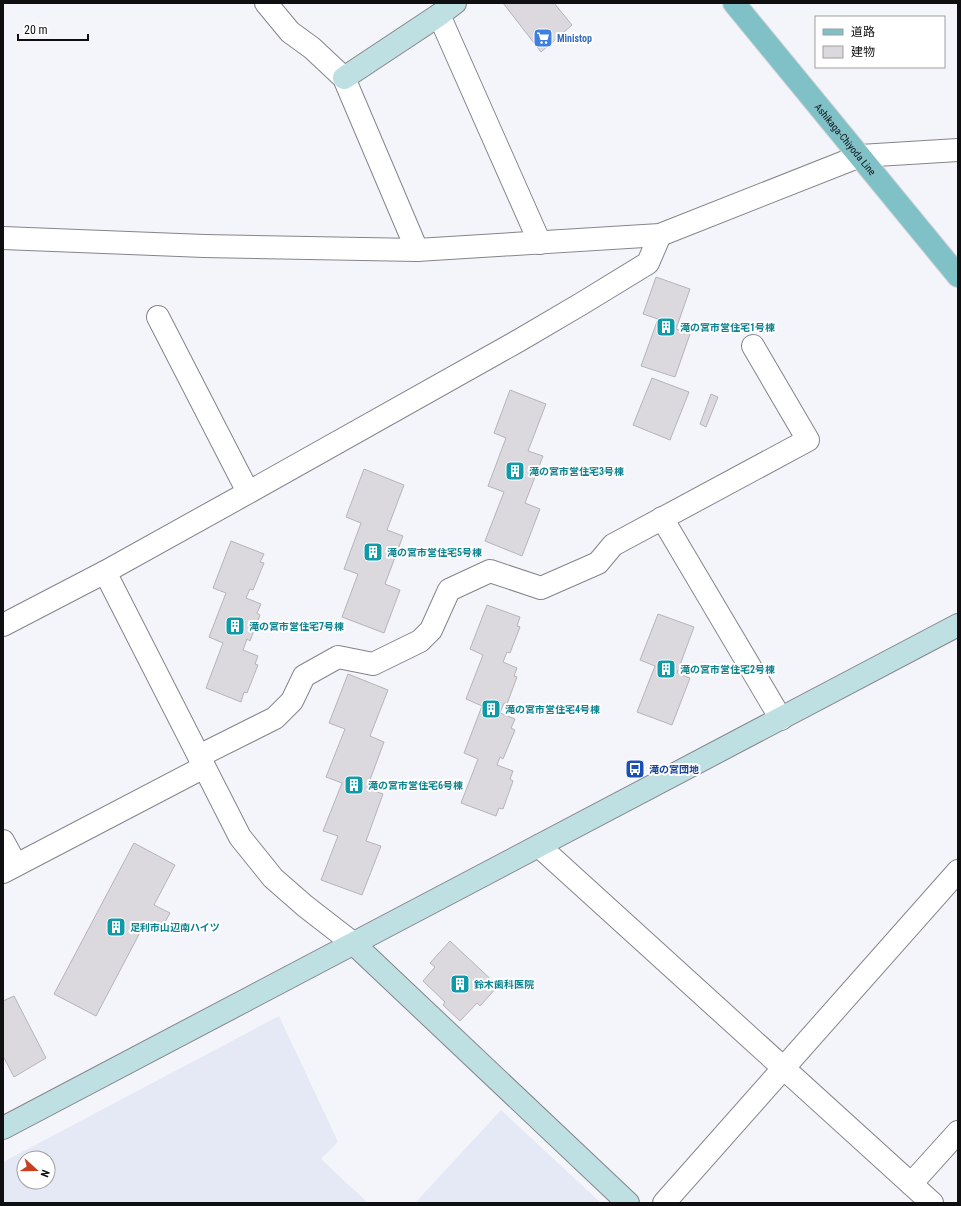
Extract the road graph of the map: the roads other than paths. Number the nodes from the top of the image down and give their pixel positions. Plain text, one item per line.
1 (266, 3) edge
2 (734, 3) edge
3 (447, 9) edge
4 (344, 78) junction
5 (958, 150) edge
6 (860, 156) junction
7 (660, 235) junction
8 (3, 238) edge
9 (540, 243) junction
10 (417, 250) junction
11 (958, 276) edge
12 (158, 317) dead end
13 (753, 346) dead end
14 (248, 492) junction
15 (662, 518) junction
16 (106, 572) junction
17 (958, 625) edge
18 (3, 626) edge
19 (781, 719) junction
20 (202, 762) junction
21 (3, 841) edge
22 (539, 846) junction
23 (10, 868) edge
24 (958, 871) edge
25 (354, 944) junction
26 (782, 1068) junction
27 (3, 1128) edge
28 (958, 1132) edge
29 (911, 1184) junction
30 (628, 1203) edge
31 (664, 1203) edge
32 (932, 1203) edge

1 - 4 street
2 - 6 main road, Ashikaga-Chiyoda Line
3 - 4 street
3 - 9 street
4 - 10 street
5 - 6 street
6 - 7 street
6 - 11 main road, Ashikaga-Chiyoda Line
7 - 9 street
7 - 14 street
8 - 10 street
9 - 10 street
12 - 14 street
13 - 15 street
14 - 16 street
15 - 19 street
15 - 20 street
16 - 18 street
16 - 20 street
17 - 19 street
19 - 22 street
20 - 23 street
20 - 25 street
21 - 23 street
22 - 25 street
22 - 26 street
24 - 26 street
25 - 27 street
25 - 30 street
26 - 29 street
26 - 31 street
28 - 29 street
29 - 32 street

